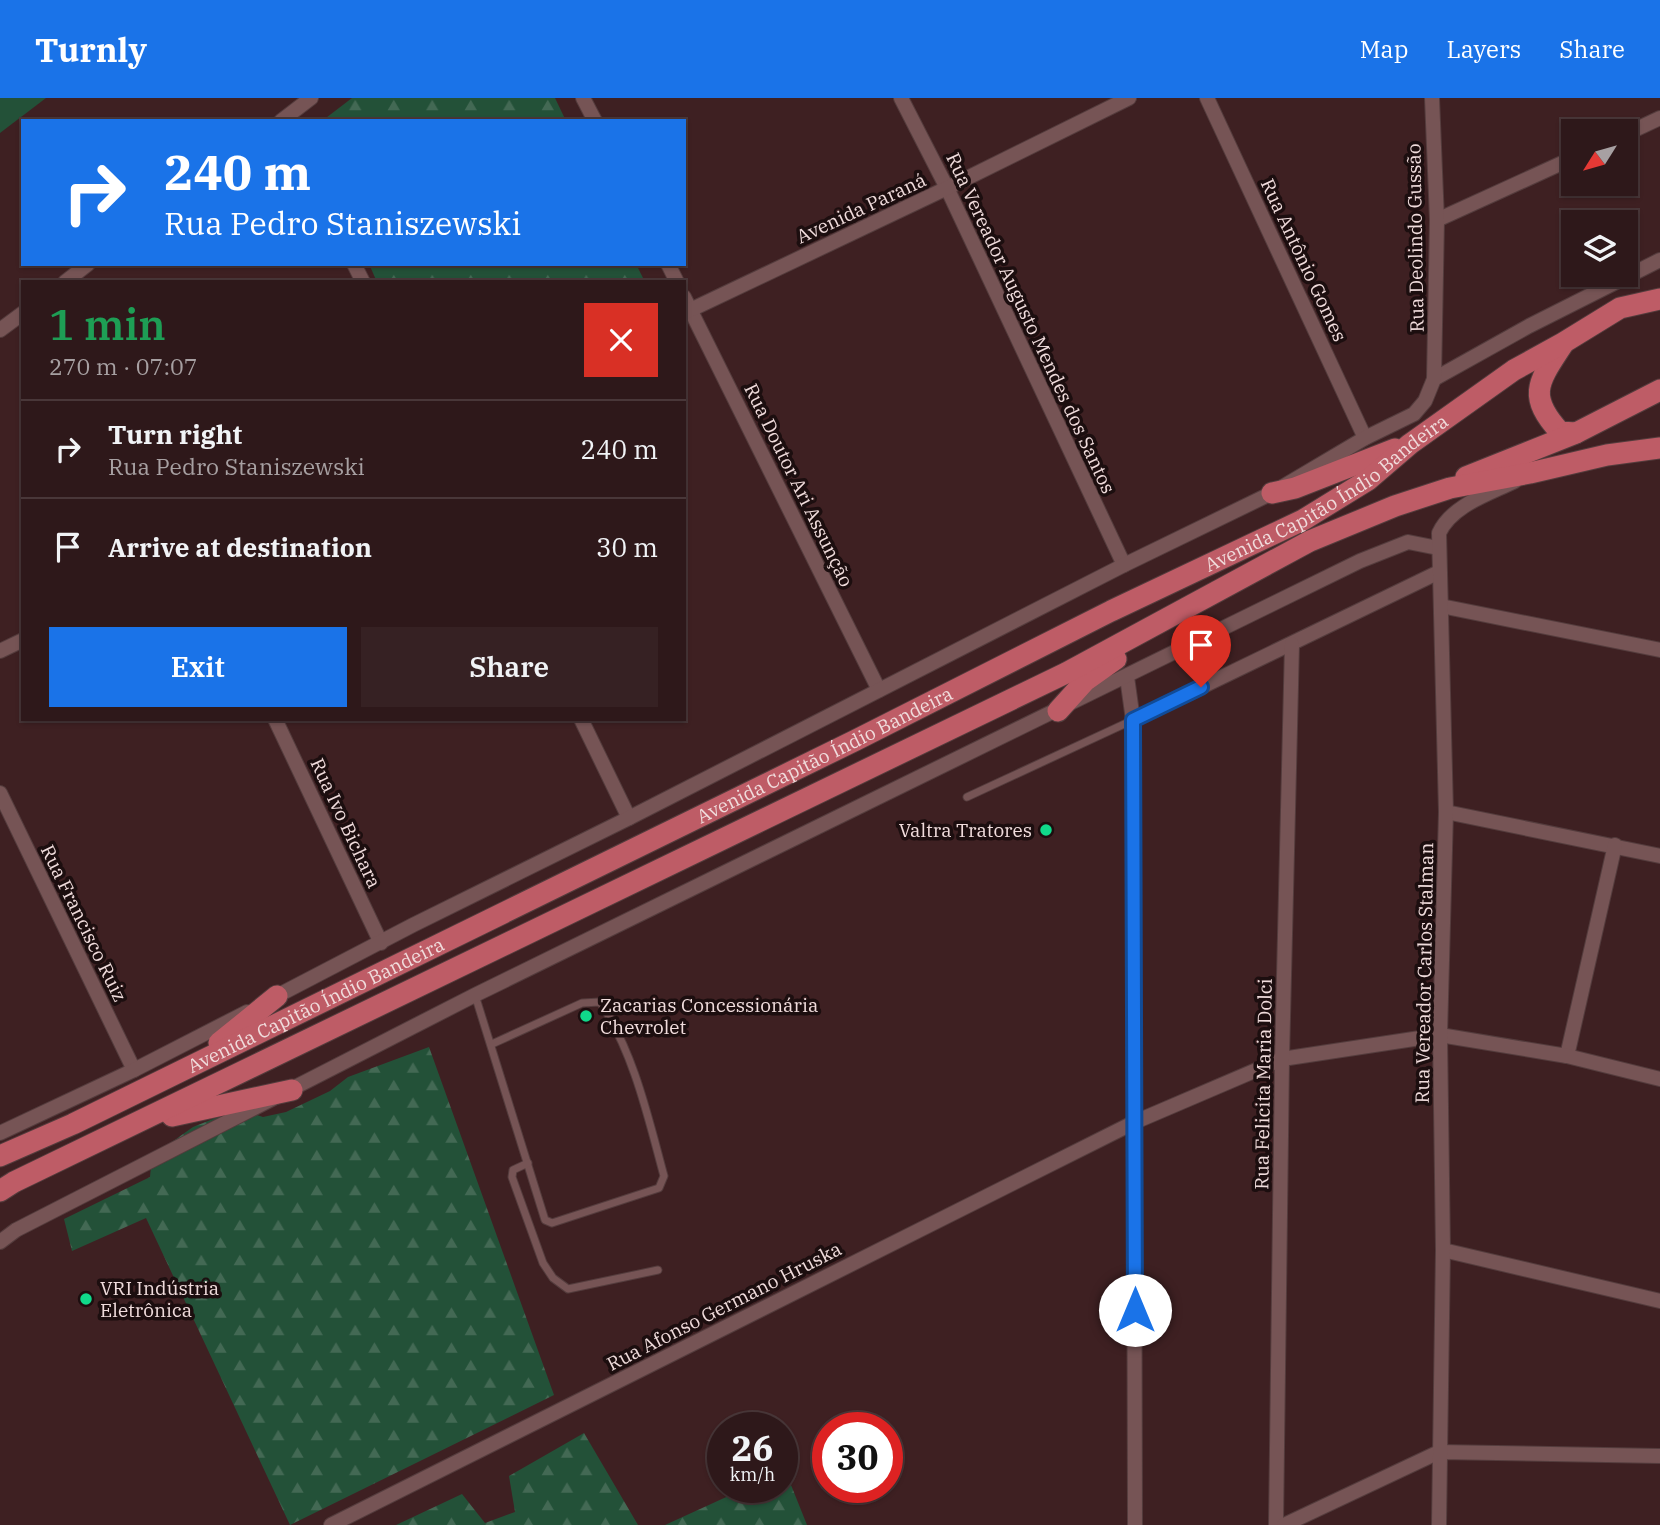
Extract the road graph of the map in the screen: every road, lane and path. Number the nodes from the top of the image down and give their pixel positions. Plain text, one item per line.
1 (311, 98) edge
2 (583, 98) edge
3 (901, 98) edge
4 (1129, 98) edge
5 (1207, 98) edge
6 (1432, 98) edge
7 (1660, 118) edge
8 (284, 119) edge
9 (594, 119) edge
10 (1638, 128) edge
11 (1561, 163) edge
12 (947, 188) junction
13 (1437, 220) junction
14 (1660, 260) edge
15 (85, 266) edge
16 (68, 280) edge
17 (1660, 299) edge
18 (686, 306) edge
19 (21, 314) edge
20 (0, 330) edge
21 (1563, 343) junction
22 (1434, 379) junction
23 (1660, 390) edge
24 (1629, 407) junction
25 (1660, 410) edge
26 (1576, 433) junction
27 (1365, 438) junction
28 (1410, 444) junction
29 (1660, 448) edge
30 (1530, 473) junction
31 (1450, 488) junction
32 (1272, 493) junction
33 (1438, 548) junction
34 (1124, 565) junction
35 (1439, 572) junction
36 (1441, 606) junction
37 (1184, 610) junction
38 (21, 641) edge
39 (1292, 644) junction
40 (1660, 649) edge
41 (0, 652) edge
42 (1127, 677) junction
43 (878, 690) junction
44 (1058, 711) junction
45 (1133, 720) junction
46 (276, 721) edge
47 (582, 721) edge
48 (0, 793) edge
49 (967, 797) dead end
50 (1446, 812) junction
51 (629, 818) junction
52 (1615, 845) junction
53 (1660, 856) edge
54 (381, 943) junction
55 (475, 995) junction
56 (277, 996) junction
57 (1440, 1035) junction
58 (492, 1044) junction
59 (1567, 1056) junction
60 (1282, 1059) junction
61 (187, 1068) junction
62 (134, 1070) junction
63 (1660, 1079) edge
64 (292, 1090) junction
65 (1135, 1122) junction
66 (133, 1125) junction
67 (0, 1133) edge
68 (0, 1156) edge
69 (528, 1163) junction
70 (0, 1191) edge
71 (0, 1242) edge
72 (1443, 1250) junction
73 (658, 1270) dead end
74 (1660, 1301) edge
75 (1439, 1452) junction
76 (1660, 1456) edge
77 (331, 1525) edge
78 (1135, 1525) edge
79 (1276, 1525) edge
80 (1284, 1525) edge
81 (1439, 1525) edge

1 - 8 street
2 - 9 street
3 - 12 street, Rua Vereador Augusto Mendes dos Santos
4 - 12 street, Avenida Paraná
5 - 27 street, Rua Antônio Gomes
6 - 13 street, Rua Deolindo Gussão
7 - 10 street
11 - 13 street
12 - 18 street, Avenida Paraná
12 - 34 street, Rua Vereador Augusto Mendes dos Santos
13 - 22 street, Rua Deolindo Gussão
14 - 22 street
15 - 16 street
17 - 21 main road, Avenida Capitão Índio Bandeira
18 - 43 street, Rua Doutor Ari Assunção
19 - 20 street
21 - 26 main road
21 - 28 main road, Avenida Capitão Índio Bandeira
22 - 27 street
23 - 24 main road
24 - 25 main road
24 - 26 main road
26 - 31 main road
27 - 32 street
28 - 32 main road
28 - 61 main road, Avenida Capitão Índio Bandeira
29 - 30 main road
30 - 31 main road
30 - 33 street, Rua Vereador Carlos Stalman
31 - 37 main road, Avenida Capitão Índio Bandeira
32 - 34 street
33 - 35 street, Rua Vereador Carlos Stalman
33 - 42 street
34 - 43 street
35 - 36 street, Rua Vereador Carlos Stalman
35 - 39 street
36 - 40 street
36 - 50 street, Rua Vereador Carlos Stalman
37 - 44 main road
37 - 66 main road, Avenida Capitão Índio Bandeira
38 - 41 street
39 - 45 street
39 - 60 street, Rua Felicita Maria Dolci
42 - 44 street
42 - 45 street
43 - 51 street
44 - 55 street
45 - 49 lane
45 - 65 street
46 - 54 street, Rua Ivo Bichara
47 - 51 street
48 - 62 street, Rua Francisco Ruiz
50 - 52 street
50 - 57 street, Rua Vereador Carlos Stalman
51 - 54 street
52 - 53 street
52 - 59 street
54 - 56 street
55 - 58 lane
55 - 64 street
56 - 61 main road
56 - 62 street
57 - 59 street, Rua Afonso Germano Hruska
57 - 60 street, Rua Afonso Germano Hruska
57 - 72 street, Rua Vereador Carlos Stalman
58 - 69 lane
58 - 69 lane
59 - 63 street, Rua Afonso Germano Hruska
60 - 65 street, Rua Afonso Germano Hruska
60 - 79 street, Rua Felicita Maria Dolci
61 - 68 main road, Avenida Capitão Índio Bandeira
62 - 67 street
64 - 66 main road
64 - 71 street
65 - 77 street, Rua Afonso Germano Hruska
65 - 78 street
66 - 70 main road, Avenida Capitão Índio Bandeira
69 - 73 lane
72 - 74 street
72 - 75 street, Rua Vereador Carlos Stalman
75 - 76 street
75 - 80 street
75 - 81 street, Rua Vereador Carlos Stalman

